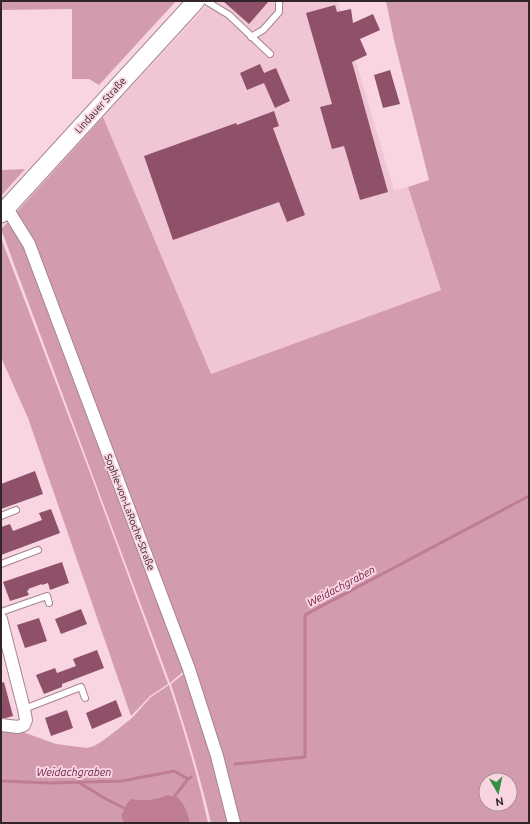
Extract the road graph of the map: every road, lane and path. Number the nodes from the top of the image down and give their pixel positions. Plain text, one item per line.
1 (196, 1) edge
2 (206, 1) edge
3 (279, 1) edge
4 (251, 36) junction
5 (270, 54) dead end
6 (3, 211) edge
7 (16, 510) dead end
8 (1, 516) edge
9 (38, 550) dead end
10 (1, 564) edge
11 (49, 603) dead end
12 (1, 612) edge
13 (1, 619) edge
14 (85, 698) dead end
15 (24, 709) junction
16 (1, 725) edge
17 (234, 823) edge

1 - 6 main road, Lindauer Straße
2 - 4 lane
3 - 4 lane
4 - 5 lane
6 - 17 street, Sophie-von-LaRoche-Straße
7 - 8 lane
9 - 10 lane
11 - 12 lane
13 - 15 street
14 - 15 lane
15 - 16 street

